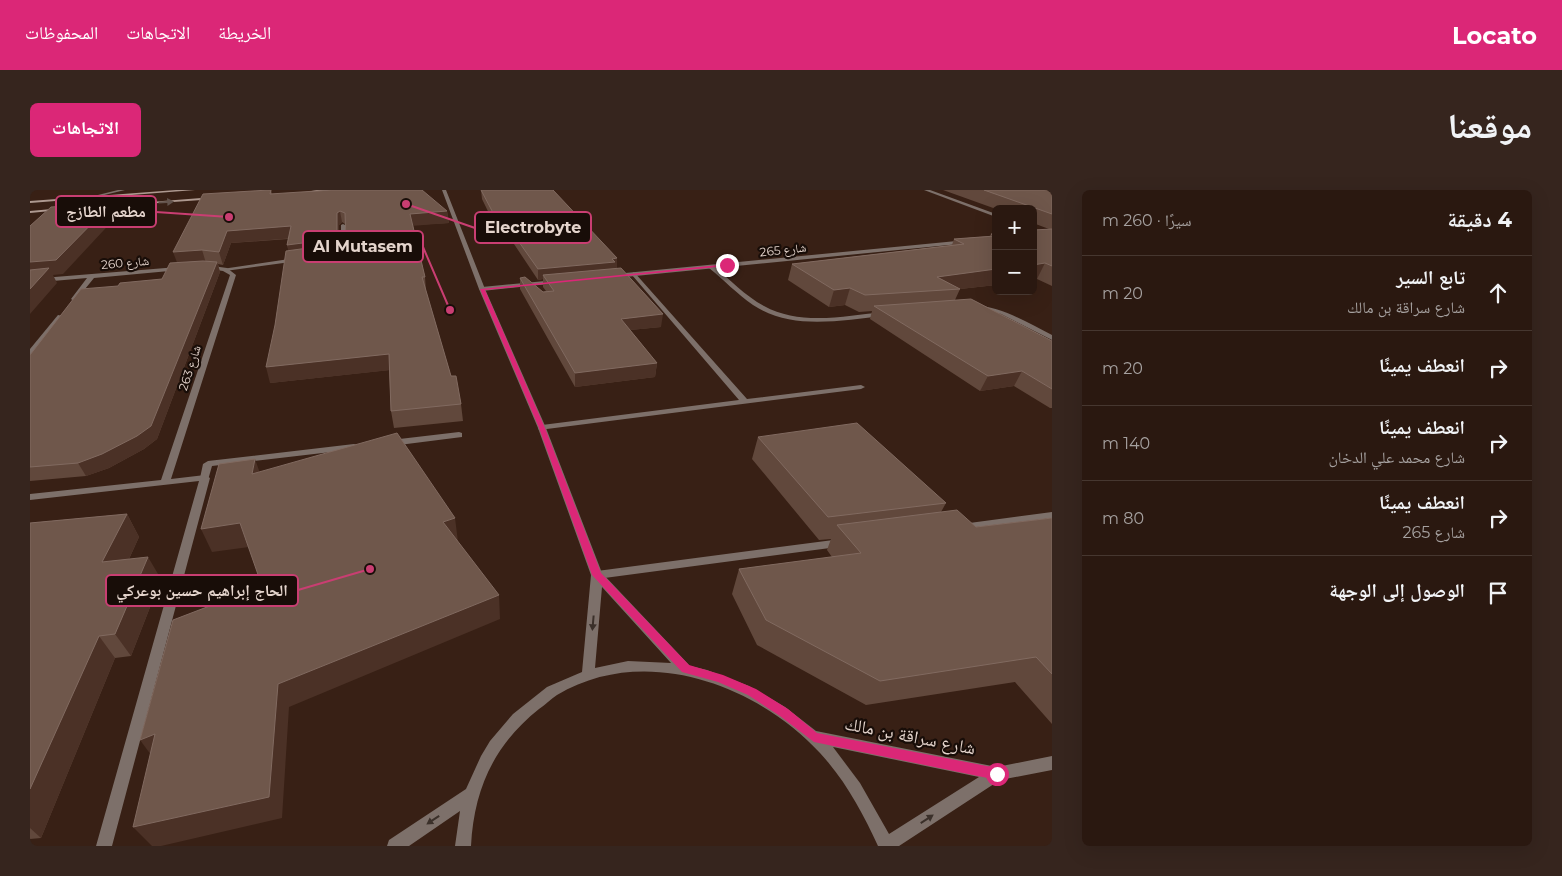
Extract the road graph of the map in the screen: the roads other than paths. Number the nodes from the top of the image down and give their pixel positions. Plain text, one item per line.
1 (123, 190) edge
2 (193, 190) edge
3 (331, 190) edge
4 (446, 190) edge
5 (926, 190) edge
6 (302, 192) edge
7 (217, 198) edge
8 (80, 199) junction
9 (30, 202) edge
10 (94, 207) edge
11 (67, 209) edge
12 (30, 212) edge
13 (992, 215) edge
14 (343, 225) edge
15 (1037, 231) edge
16 (1044, 234) junction
17 (1037, 235) edge
18 (1052, 235) edge
19 (976, 241) edge
20 (338, 254) edge
21 (300, 259) edge
22 (197, 267) edge
23 (712, 267) junction
24 (187, 268) edge
25 (223, 268) junction
26 (634, 274) junction
27 (92, 276) junction
28 (606, 277) edge
29 (30, 281) edge
30 (558, 282) edge
31 (482, 289) junction
32 (70, 304) edge
33 (968, 307) edge
34 (64, 312) edge
35 (893, 313) edge
36 (1052, 338) edge
37 (30, 354) edge
38 (861, 387) dead end
39 (746, 402) junction
40 (542, 428) junction
41 (459, 435) dead end
42 (382, 444) edge
43 (363, 446) edge
44 (205, 478) junction
45 (165, 483) junction
46 (30, 497) edge
47 (1052, 515) edge
48 (953, 528) edge
49 (854, 541) edge
50 (597, 575) junction
51 (686, 669) junction
52 (588, 674) junction
53 (814, 737) junction
54 (1052, 763) edge
55 (997, 774) junction
56 (471, 794) junction
57 (104, 846) edge
58 (395, 846) edge
59 (463, 846) edge
60 (886, 846) edge

1 - 8 street
2 - 8 main road
3 - 6 main road
4 - 31 street
5 - 13 street
10 -> 7 main road
8 - 9 main road
11 - 12 main road
14 - 20 street
15 - 16 street
16 - 17 street
16 - 18 street
19 - 23 street, شارع 265
21 - 25 street
22 - 25 street
23 - 26 street, شارع 265
23 - 35 street
24 - 27 street, شارع 260
25 - 45 street, شارع 263
26 - 28 street, شارع 265
26 - 39 street
27 - 29 street, شارع 260
27 - 32 street
30 - 31 street
31 - 40 street
33 - 36 street
34 - 37 street
38 - 39 street
39 - 40 street
40 - 50 street
41 - 42 street
43 - 44 street
44 - 45 street
44 - 57 street
45 - 46 street
47 - 48 street
49 - 50 street
50 - 51 street
50 -> 52 street
51 - 52 street
51 - 53 street
52 - 56 street
53 - 55 street, شارع سراقة بن مالك
53 - 60 street
54 - 55 street, شارع سراقة بن مالك
60 -> 55 street, شارع سراقة بن مالك
56 -> 58 street
56 - 59 street

